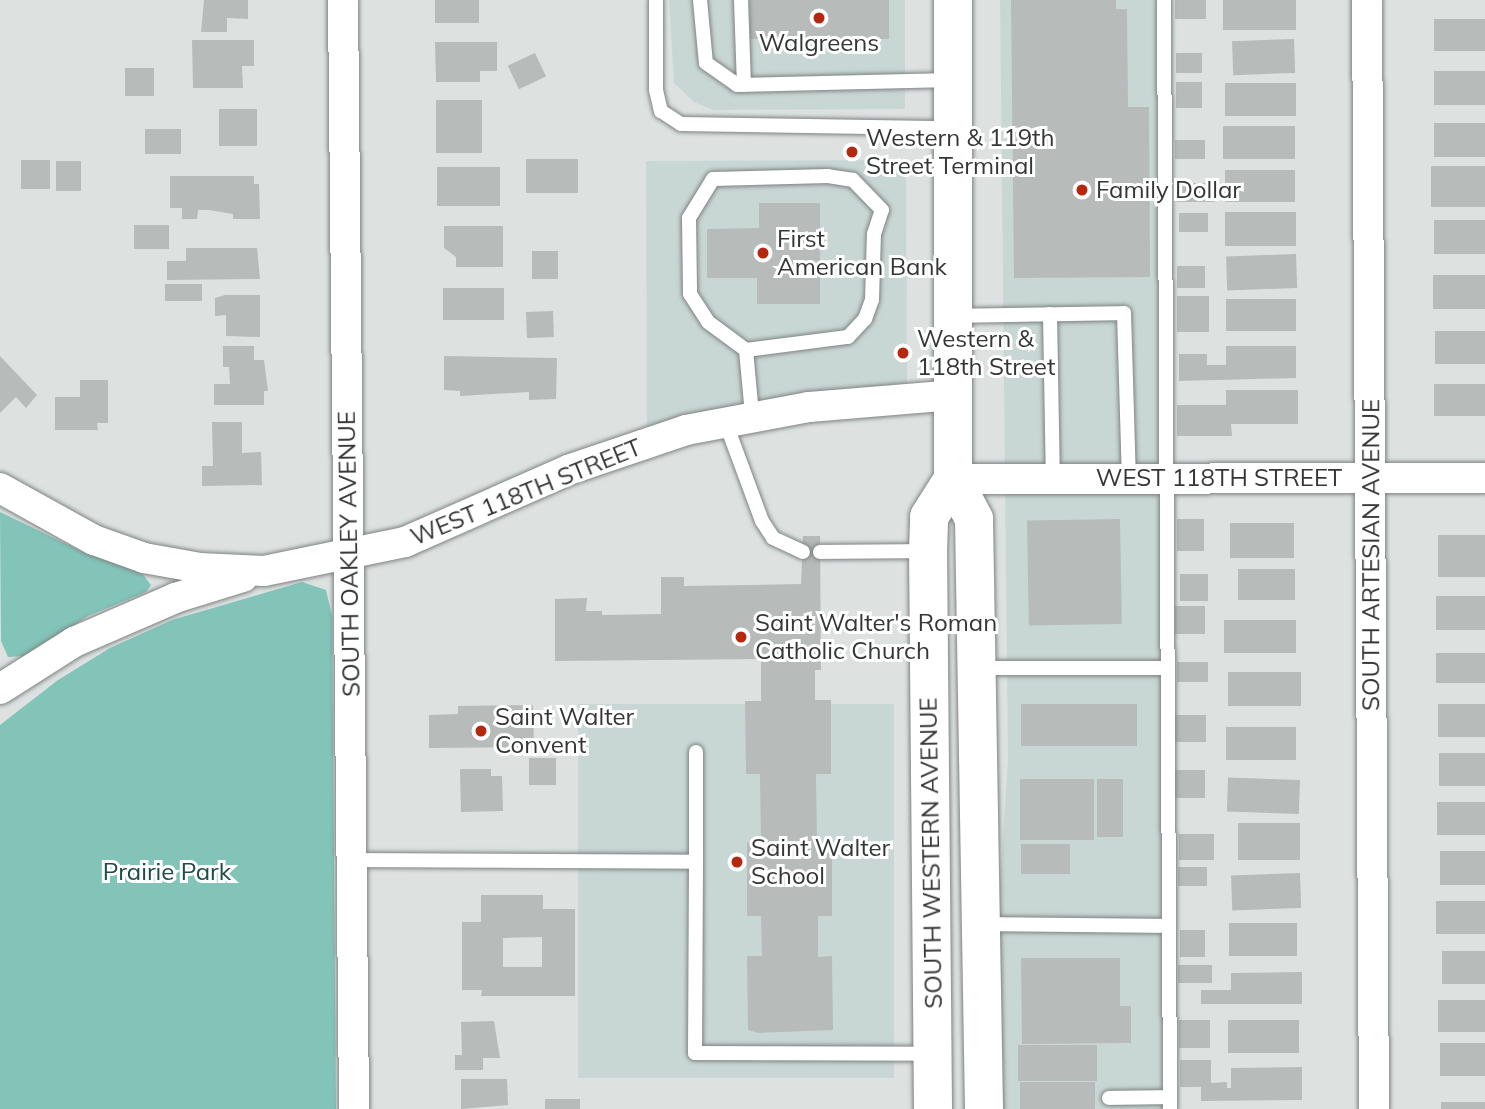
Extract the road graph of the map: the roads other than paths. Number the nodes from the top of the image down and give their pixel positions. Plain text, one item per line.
1 (343, 0) edge
2 (656, 0) edge
3 (700, 0) edge
4 (741, 0) edge
5 (953, 0) edge
6 (1164, 0) edge
7 (1367, 0) edge
8 (952, 80) junction
9 (744, 85) junction
10 (953, 128) junction
11 (1050, 314) junction
12 (953, 316) junction
13 (746, 350) junction
14 (954, 395) junction
15 (739, 418) junction
16 (1053, 478) junction
17 (1129, 478) junction
18 (1166, 478) junction
19 (1370, 478) junction
20 (1485, 478) edge
21 (953, 479) junction
22 (0, 488) edge
23 (928, 551) junction
24 (803, 552) dead end
25 (820, 552) dead end
26 (349, 557) junction
27 (264, 570) junction
28 (976, 668) junction
29 (1167, 668) junction
30 (0, 689) edge
31 (696, 752) dead end
32 (352, 860) junction
33 (696, 862) junction
34 (981, 924) junction
35 (1168, 926) junction
36 (933, 1054) junction
37 (1109, 1098) dead end
38 (1170, 1103) edge
39 (354, 1109) edge
40 (933, 1109) edge
41 (984, 1109) edge
42 (1374, 1109) edge

1 - 26 street, SOUTH OAKLEY AVENUE
2 - 10 lane
3 - 9 lane
4 - 9 lane
5 - 8 main road, SOUTH WESTERN AVENUE
6 - 18 lane
7 - 19 street, SOUTH ARTESIAN AVENUE
8 - 9 lane
8 - 10 main road, SOUTH WESTERN AVENUE
10 - 12 main road, SOUTH WESTERN AVENUE
11 - 12 lane
11 - 16 lane
11 - 17 lane
12 - 14 main road, SOUTH WESTERN AVENUE
13 - 13 lane
13 - 15 lane
14 - 15 street, WEST 118TH STREET
14 - 21 main road, SOUTH WESTERN AVENUE
15 - 24 lane
15 - 26 street, WEST 118TH STREET
16 - 17 street, WEST 118TH STREET
16 - 21 street, WEST 118TH STREET
17 - 18 street, WEST 118TH STREET
18 - 19 street, WEST 118TH STREET
18 - 29 lane
19 - 20 street, WEST 118TH STREET
19 - 42 street, SOUTH ARTESIAN AVENUE
21 - 23 main road, SOUTH WESTERN AVENUE
21 - 28 main road, SOUTH WESTERN AVENUE
22 - 27 street, WEST 118TH STREET
23 - 25 lane
23 - 36 main road, SOUTH WESTERN AVENUE
26 - 27 street, WEST 118TH STREET
26 - 32 street, SOUTH OAKLEY AVENUE
27 - 30 street, WEST 118TH STREET
28 - 29 lane
28 - 34 main road, SOUTH WESTERN AVENUE
29 - 35 lane
31 - 33 lane
32 - 33 lane
32 - 39 street, SOUTH OAKLEY AVENUE
33 - 36 lane
34 - 35 lane
34 - 41 main road, SOUTH WESTERN AVENUE
35 - 38 lane
36 - 40 main road, SOUTH WESTERN AVENUE
37 - 38 lane

